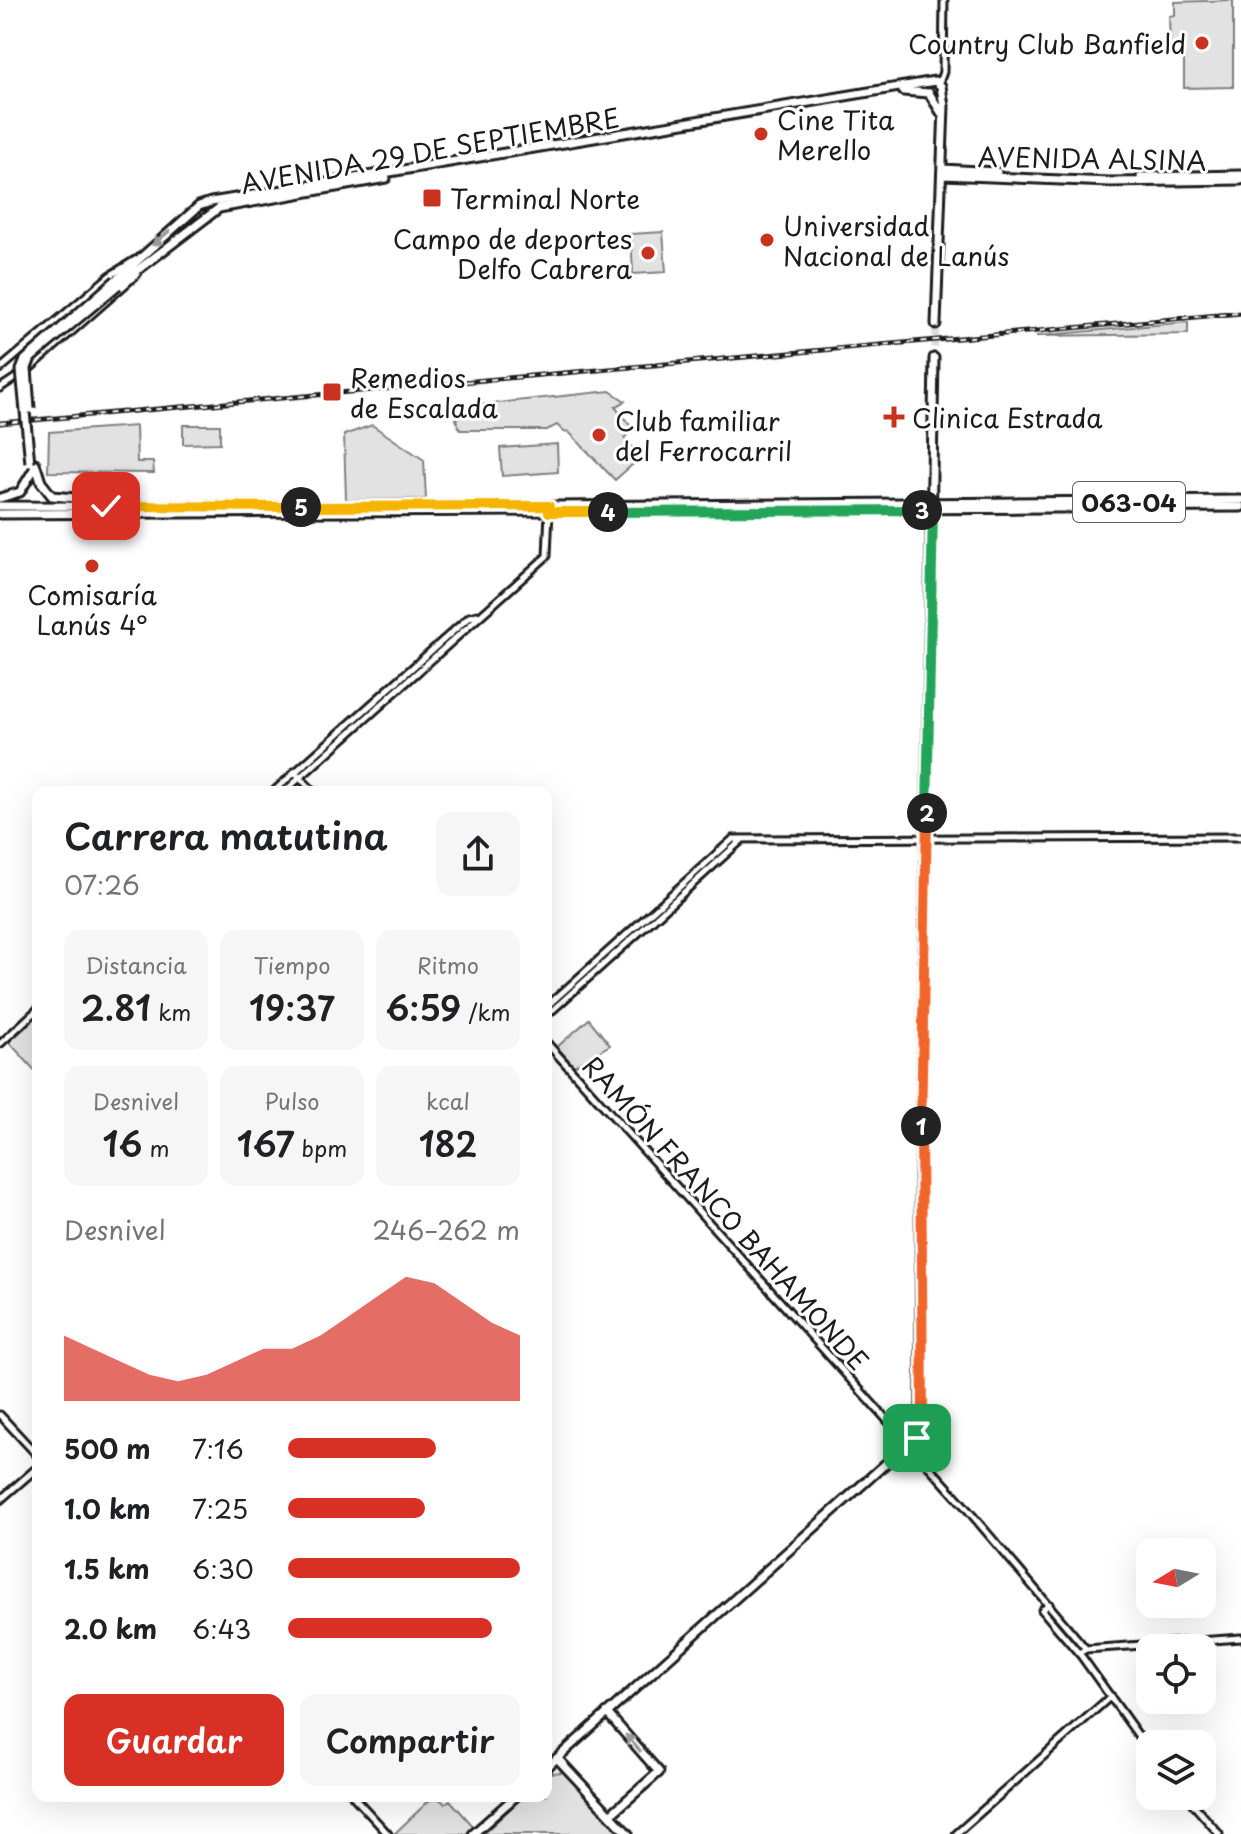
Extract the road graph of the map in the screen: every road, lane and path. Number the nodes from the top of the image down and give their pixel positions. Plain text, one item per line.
1 (944, 0) edge
2 (929, 83) junction
3 (940, 86) junction
4 (930, 94) junction
5 (943, 117) junction
6 (943, 172) junction
7 (1241, 177) edge
8 (139, 257) junction
9 (153, 258) junction
10 (117, 283) junction
11 (936, 324) tunnel mouth
12 (934, 358) tunnel mouth
13 (0, 369) edge
14 (0, 388) edge
15 (35, 463) junction
16 (0, 496) edge
17 (1241, 500) edge
18 (0, 506) edge
19 (105, 506) junction
20 (933, 507) junction
21 (1241, 507) edge
22 (549, 509) junction
23 (0, 514) edge
24 (478, 615) junction
25 (294, 772) junction
26 (300, 778) junction
27 (279, 786) edge
28 (291, 786) edge
29 (308, 786) edge
30 (927, 837) junction
31 (1241, 837) edge
32 (744, 838) junction
33 (552, 1002) edge
34 (552, 1011) edge
35 (32, 1015) edge
36 (0, 1044) edge
37 (552, 1049) edge
38 (0, 1415) edge
39 (909, 1445) junction
40 (32, 1450) edge
41 (32, 1472) edge
42 (0, 1500) edge
43 (1049, 1604) junction
44 (1241, 1638) edge
45 (1086, 1649) junction
46 (1079, 1653) junction
47 (1111, 1696) junction
48 (607, 1713) junction
49 (1136, 1732) edge
50 (557, 1758) junction
51 (552, 1763) edge
52 (359, 1802) edge
53 (510, 1802) edge
54 (1198, 1810) edge
55 (498, 1813) junction
56 (610, 1815) junction
57 (388, 1834) edge
58 (473, 1834) edge
59 (479, 1834) edge
60 (628, 1834) edge
61 (956, 1834) edge
62 (1219, 1834) edge

1 - 3 street
2 - 3 main road, AVENIDA 29 DE SEPTIEMBRE
2 - 4 main road
2 -> 8 main road, AVENIDA 29 DE SEPTIEMBRE
3 - 4 main road
3 - 5 main road
4 - 5 main road
4 - 9 main road, AVENIDA 29 DE SEPTIEMBRE
5 - 6 main road
6 - 7 main road, AVENIDA ALSINA
6 - 11 main road
8 - 10 main road
8 - 13 street, AVENIDA 29 DE SEPTIEMBRE
9 - 10 main road
9 - 14 street, AVENIDA 29 DE SEPTIEMBRE
10 - 15 main road, bridge
10 - 16 main road, bridge
12 - 20 main road
15 - 16 main road
15 - 19 main road
17 - 20 main road, 063-04
18 - 19 main road
19 - 22 main road
20 - 21 main road, 063-04
20 - 22 main road
20 - 30 main road
22 - 23 main road
22 - 24 street
24 - 25 street
24 - 26 street
25 - 26 street
25 - 27 street
26 - 28 street
26 - 29 street
30 - 31 street
30 - 32 street
30 - 39 main road
32 - 33 street
32 - 34 street
35 - 36 street
37 - 39 street, RAMÓN FRANCO BAHAMONDE
38 - 40 street
39 - 43 street, RAMÓN FRANCO BAHAMONDE
39 - 48 main road
41 - 42 street
43 - 45 street, RAMÓN FRANCO BAHAMONDE
43 - 46 street
44 - 45 street
45 - 46 street
46 - 47 street
47 - 49 street
47 - 61 street
48 - 50 main road
56 -> 48 main road
50 - 51 main road
50 - 56 main road
52 - 57 street
53 - 55 main road
54 - 62 street
55 - 58 main road
55 - 59 main road
56 - 60 main road

